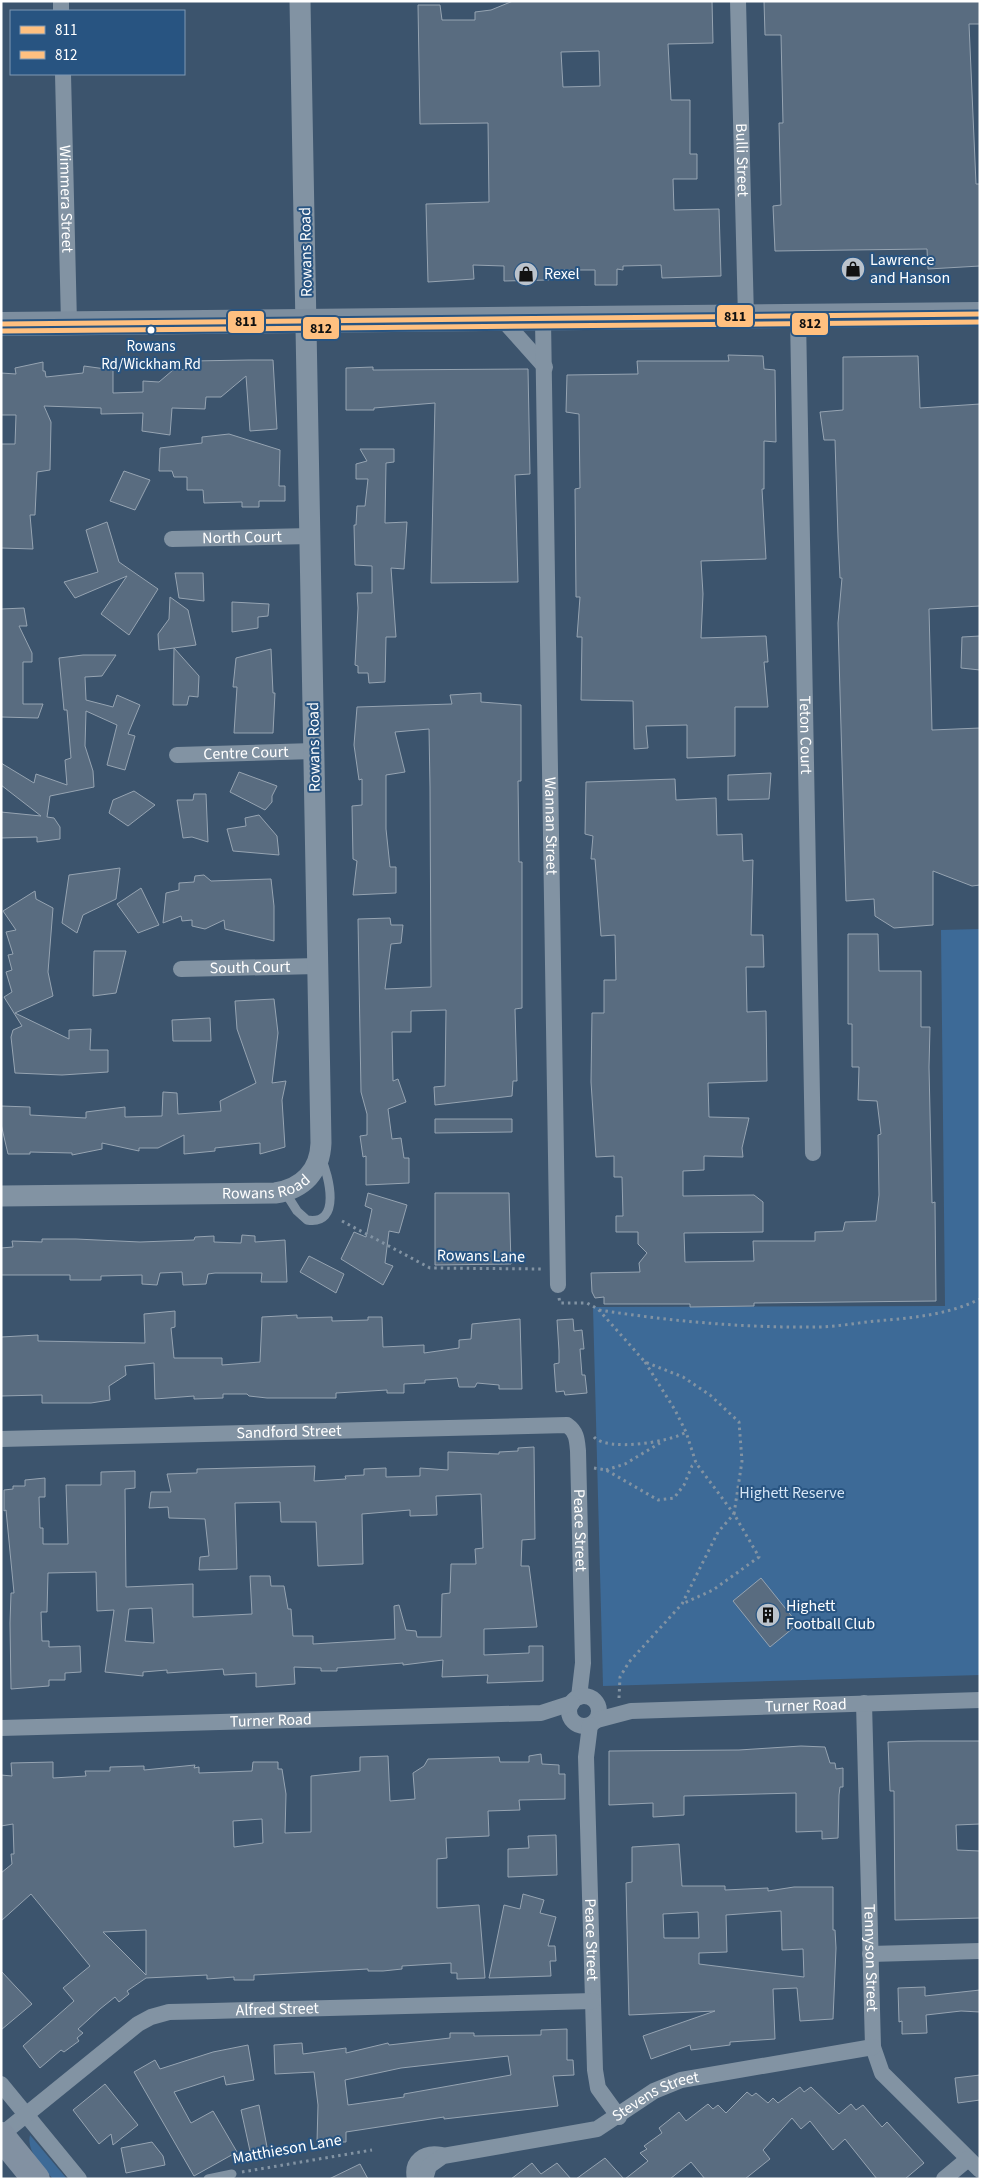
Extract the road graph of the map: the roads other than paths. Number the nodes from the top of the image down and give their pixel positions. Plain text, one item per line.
1 (300, 1) edge
2 (738, 1) edge
3 (63, 75) edge
4 (980, 314) edge
5 (798, 317) junction
6 (746, 318) junction
7 (503, 320) junction
8 (543, 320) junction
9 (308, 322) junction
10 (1, 324) edge
11 (69, 324) junction
12 (545, 367) junction
13 (311, 536) junction
14 (172, 539) dead end
15 (314, 751) junction
16 (177, 755) dead end
17 (318, 966) junction
18 (181, 969) dead end
19 (813, 1153) dead end
20 (320, 1155) junction
21 (285, 1192) junction
22 (1, 1196) edge
23 (558, 1285) dead end
24 (573, 1429) joint
25 (1, 1439) edge
26 (585, 1700) junction
27 (980, 1700) edge
28 (864, 1703) junction
29 (625, 1709) junction
30 (541, 1713) junction
31 (584, 1722) junction
32 (1, 1728) edge
33 (980, 1951) edge
34 (870, 1954) junction
35 (593, 2001) junction
36 (873, 2046) junction
37 (1, 2084) edge
38 (26, 2115) junction
39 (619, 2117) junction
40 (1, 2136) edge
41 (974, 2164) edge
42 (424, 2168) edge
43 (232, 2174) road end
44 (36, 2179) edge
45 (79, 2179) edge
46 (208, 2179) edge
47 (415, 2179) edge
48 (944, 2179) edge

1 - 9 street, Rowans Road
2 - 6 street, Bulli Street
3 - 11 street, Wimmera Street
4 - 5 main road
5 - 6 main road
5 - 19 street, Teton Court
6 - 8 main road
7 - 8 main road
7 - 9 main road
7 - 12 street
8 - 12 street, Wannan Street
9 - 11 main road
9 - 13 street, Rowans Road
10 - 11 main road
12 - 23 street, Wannan Street
13 - 14 street, North Court
13 - 15 street, Rowans Road
15 - 16 street, Centre Court
15 - 17 street, Rowans Road
17 - 18 street, South Court
17 - 20 street, Rowans Road
20 - 21 street, Rowans Road
20 - 21 lane
21 - 22 street, Rowans Road
24 - 25 street, Sandford Street
24 - 26 street, Peace Street
26 - 29 street, Turner Road
26 - 30 street, Turner Road
26 - 31 street
26 - 31 street
27 - 28 street, Turner Road
28 - 29 street, Turner Road
28 - 34 street, Tennyson Street
29 - 31 street, Turner Road
30 - 31 street, Turner Road
30 - 32 street, Turner Road
31 - 35 street, Peace Street
33 - 34 street
34 - 36 street, Tennyson Street
35 - 38 street, Alfred Street
35 - 39 street, Peace Street
36 - 39 street, Stevens Street
36 - 41 street, Tennyson Street
37 - 38 street
38 - 40 street, Alfred Street
38 - 45 street
39 - 42 street, Stevens Street
40 - 44 highway
41 - 48 street
42 - 47 street
43 - 46 lane, Matthieson Lane

